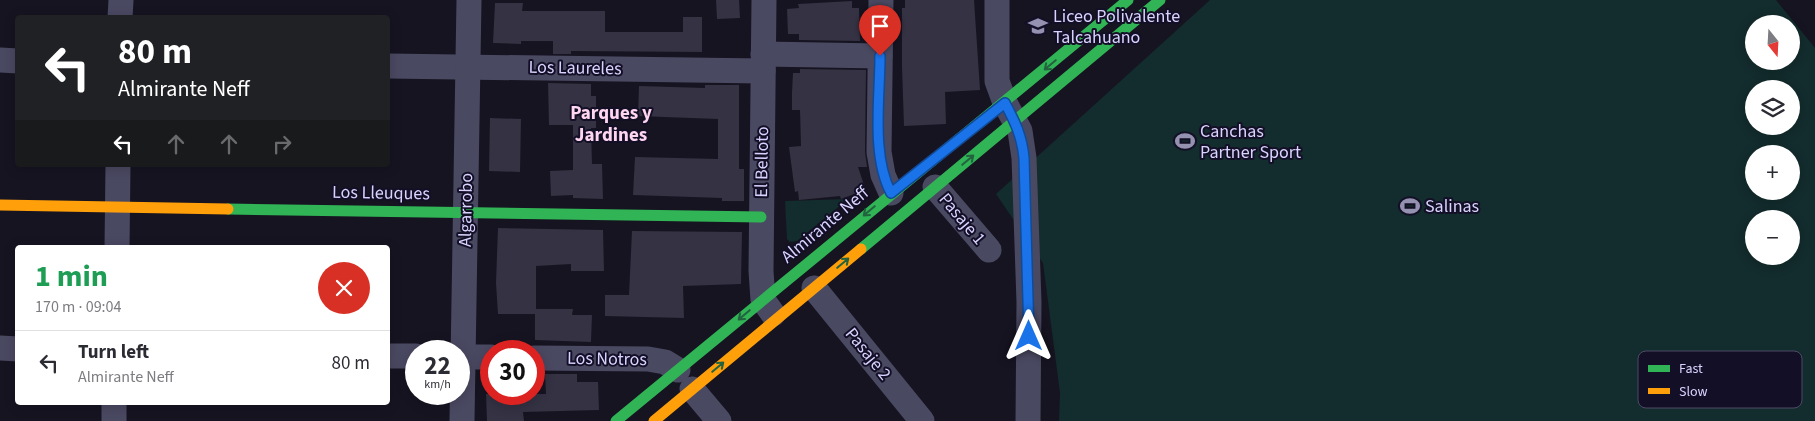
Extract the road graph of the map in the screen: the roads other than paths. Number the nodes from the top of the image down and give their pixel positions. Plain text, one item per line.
1 (120, 0) edge
2 (469, 0) edge
3 (764, 0) edge
4 (881, 0) edge
5 (997, 0) edge
6 (1128, 0) edge
7 (1160, 0) edge
8 (120, 15) edge
9 (880, 56) junction
10 (0, 60) edge
11 (15, 61) edge
12 (763, 62) junction
13 (390, 66) edge
14 (468, 67) junction
15 (1010, 112) junction
16 (118, 167) edge
17 (935, 187) junction
18 (891, 193) junction
19 (0, 205) edge
20 (117, 207) junction
21 (466, 212) junction
22 (761, 218) junction
23 (117, 245) edge
24 (989, 250) dead end
25 (814, 288) junction
26 (770, 310) junction
27 (462, 340) edge
28 (0, 348) edge
29 (15, 349) edge
30 (390, 356) edge
31 (405, 356) edge
32 (545, 358) edge
33 (685, 379) junction
34 (114, 405) edge
35 (462, 405) edge
36 (114, 421) edge
37 (462, 421) edge
38 (616, 421) edge
39 (654, 421) edge
40 (719, 421) edge
41 (922, 421) edge
42 (1028, 421) edge

1 - 8 street
2 - 14 street, Algarrobo
3 - 12 street, El Belloto
4 - 9 street
5 - 15 street
6 -> 15 street, Almirante Neff
7 - 15 street, Almirante Neff
9 - 12 street, Los Laureles
9 - 18 street
10 - 11 street
12 - 14 street, Los Laureles
12 - 22 street, El Belloto
13 - 14 street, Los Laureles
14 - 21 street, Algarrobo
17 -> 15 street, Almirante Neff
15 - 18 street, Almirante Neff
15 - 42 street
16 - 20 street
17 - 24 street, Pasaje 1
25 -> 17 street, Almirante Neff
18 -> 26 street, Almirante Neff
19 - 20 street, Los Lleuques
20 - 21 street, Los Lleuques
20 - 23 street
21 - 22 street, Los Lleuques
21 - 27 street, Algarrobo
22 - 26 street, El Belloto
25 - 26 street, Almirante Neff
25 - 41 street, Pasaje 2
26 -> 33 street, Almirante Neff
33 -> 26 street, Almirante Neff
28 - 29 street
30 - 31 street
32 - 33 street, Los Notros
33 - 38 street, Almirante Neff
33 - 39 street, Almirante Neff
33 - 40 street
34 - 36 street
35 - 37 street, Algarrobo

